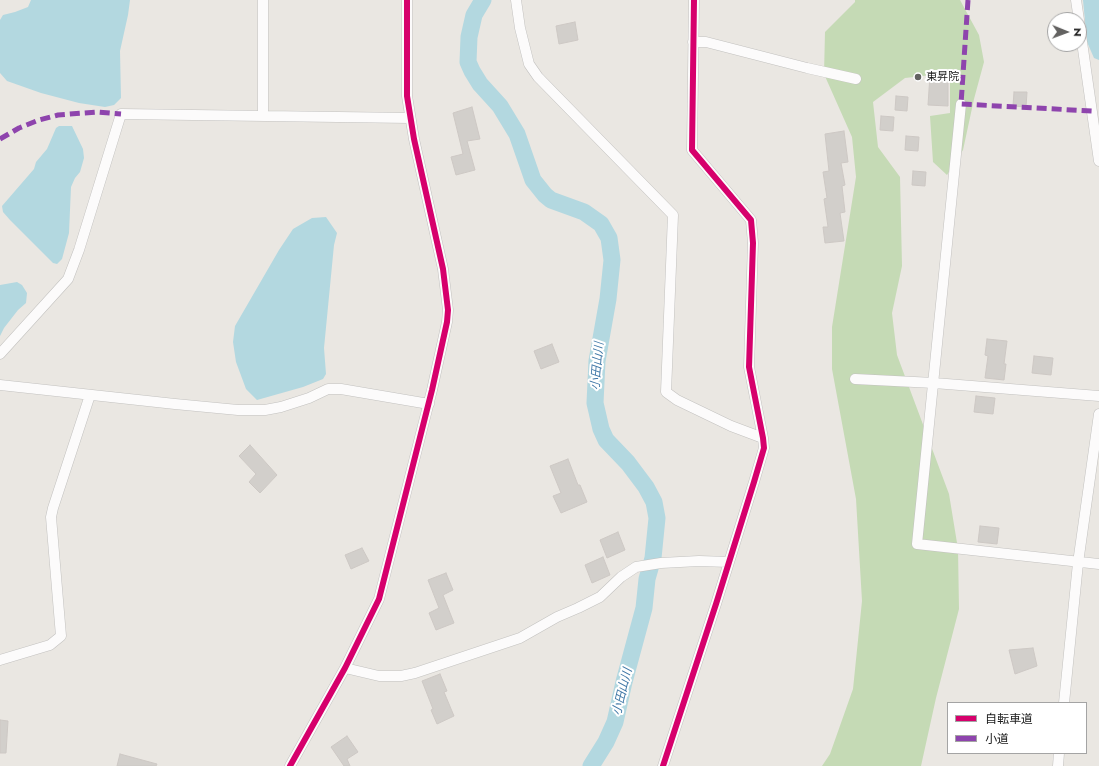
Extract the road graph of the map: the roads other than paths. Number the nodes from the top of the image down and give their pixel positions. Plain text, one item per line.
1 (263, 0) edge
2 (407, 0) edge
3 (516, 0) edge
4 (694, 0) edge
5 (1076, 0) edge
6 (1078, 12) edge
7 (693, 42) junction
8 (1083, 52) edge
9 (856, 79) dead end
10 (961, 104) dead end
11 (263, 115) junction
12 (410, 118) junction
13 (1099, 161) edge
14 (0, 354) edge
15 (855, 379) dead end
16 (934, 383) junction
17 (0, 385) edge
18 (90, 395) junction
19 (1099, 396) edge
20 (429, 404) junction
21 (1099, 414) edge
22 (763, 438) junction
23 (729, 562) junction
24 (1078, 563) junction
25 (1099, 564) edge
26 (0, 660) edge
27 (345, 668) junction
28 (1064, 702) edge
29 (1059, 754) edge
30 (290, 766) edge
31 (663, 766) edge
32 (1058, 766) edge

1 - 11 street
2 - 12 street
3 - 22 street
4 - 7 street
5 - 6 street
7 - 9 street
7 - 22 street
8 - 13 street
10 - 16 street
11 - 12 street
11 - 14 street
12 - 20 street
15 - 16 street
16 - 19 street
16 - 24 street
17 - 18 street
18 - 20 street
18 - 26 street
20 - 27 street
21 - 24 street
22 - 23 street
23 - 27 street
23 - 31 street
24 - 25 street
24 - 28 street
27 - 30 street
29 - 32 street

